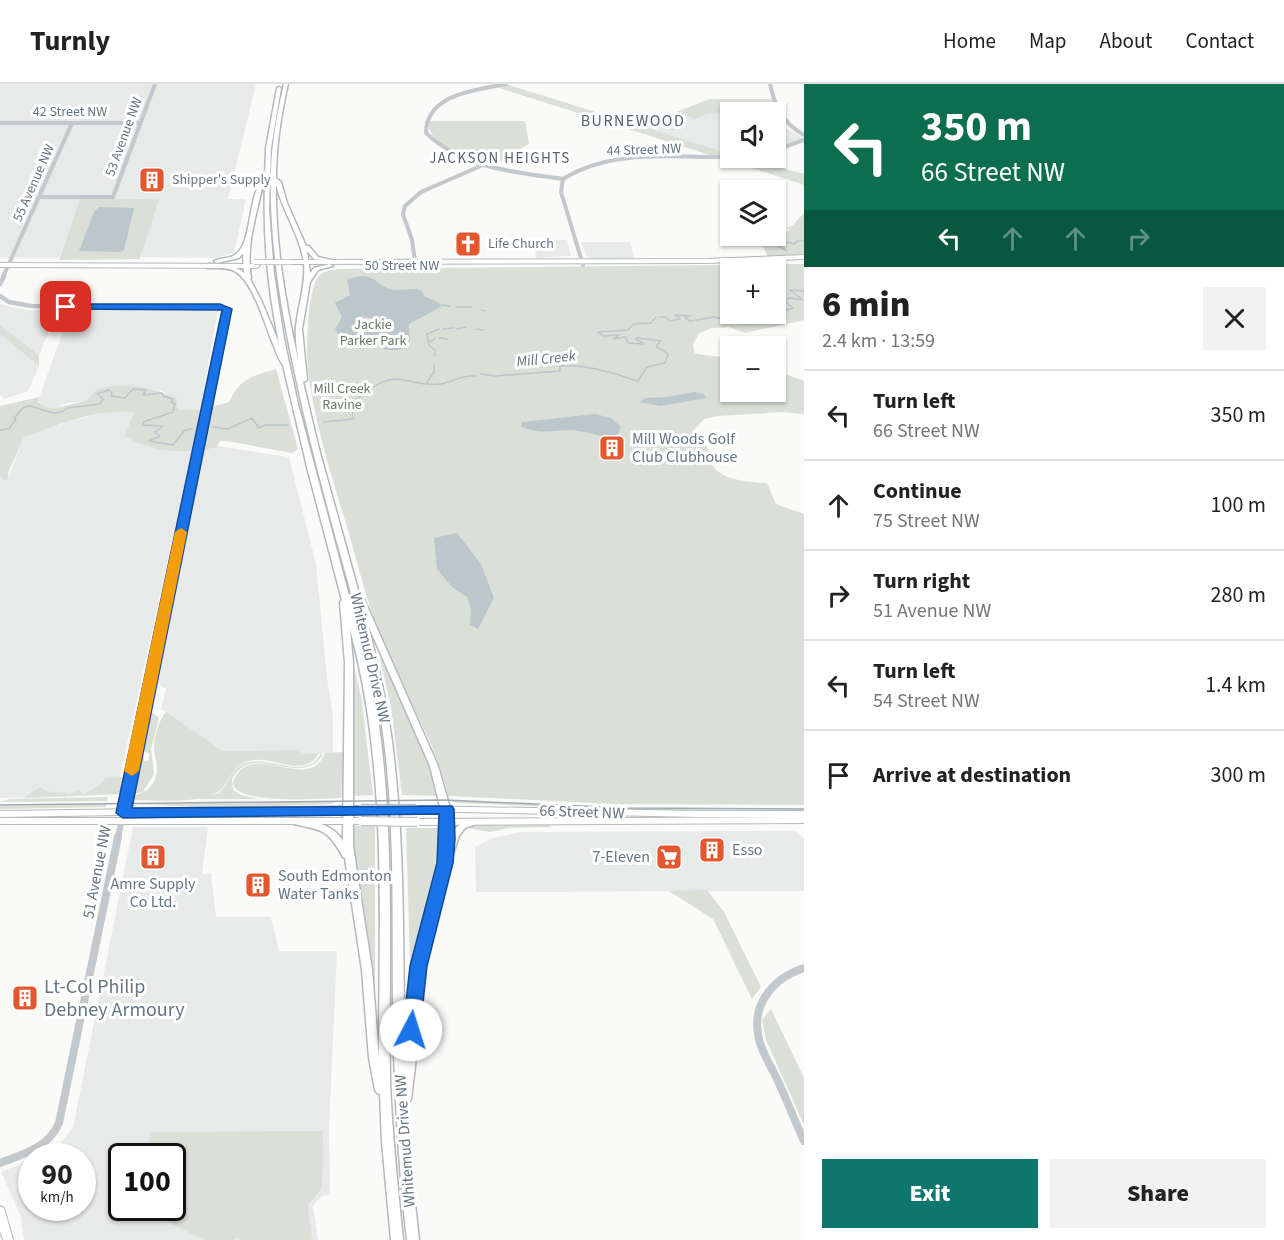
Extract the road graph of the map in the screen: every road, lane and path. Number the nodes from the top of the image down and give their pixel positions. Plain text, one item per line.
1 (155, 84) edge
2 (280, 84) edge
3 (286, 84) edge
4 (506, 84) edge
5 (770, 84) edge
6 (0, 123) edge
7 (72, 123) junction
8 (140, 123) junction
9 (804, 135) edge
10 (804, 141) edge
11 (786, 147) edge
12 (720, 157) edge
13 (484, 165) junction
14 (270, 178) junction
15 (562, 179) junction
16 (40, 197) junction
17 (572, 229) junction
18 (301, 240) junction
19 (246, 246) junction
20 (413, 253) junction
21 (577, 254) junction
22 (804, 259) edge
23 (217, 261) junction
24 (415, 261) junction
25 (559, 261) junction
26 (0, 263) edge
27 (10, 263) junction
28 (144, 263) junction
29 (581, 263) junction
30 (245, 264) junction
31 (307, 264) junction
32 (331, 264) junction
33 (399, 264) junction
34 (208, 266) junction
35 (0, 284) edge
36 (307, 284) junction
37 (249, 285) junction
38 (0, 296) edge
39 (289, 375) junction
40 (307, 414) junction
41 (349, 589) junction
42 (347, 809) junction
43 (446, 809) junction
44 (0, 814) edge
45 (804, 814) edge
46 (122, 817) junction
47 (804, 820) edge
48 (0, 821) edge
49 (293, 821) junction
50 (347, 821) junction
51 (447, 822) junction
52 (473, 822) junction
53 (445, 863) junction
54 (350, 866) junction
55 (804, 968) edge
56 (387, 1115) junction
57 (402, 1118) junction
58 (804, 1141) edge
59 (0, 1164) edge
60 (0, 1211) edge
61 (8, 1240) edge
62 (397, 1240) edge
63 (413, 1240) edge

1 - 8 street, 53 Avenue NW
2 - 14 highway, Whitemud Drive NW
3 - 14 highway, Whitemud Drive NW
4 - 13 street
5 - 9 street
6 - 7 street, 42 Street NW
7 - 8 street, 42 Street NW
7 - 16 street, 55 Avenue NW
8 - 16 street, 53 Avenue NW
10 - 11 street
12 - 15 street, 44 Street NW
13 - 15 street
13 - 20 street
14 - 18 highway
14 - 19 highway
14 - 39 highway, Whitemud Drive NW
14 - 40 highway, Whitemud Drive NW
15 - 17 street
16 - 27 street, 55 Avenue NW
17 - 21 street
17 - 29 street
18 - 31 highway
18 - 32 highway
19 - 23 highway
19 - 30 highway
20 - 24 street
20 - 33 street
21 - 25 main road
21 - 29 street
22 - 29 main road, 50 Street NW
23 - 28 main road, 50 Street NW
23 - 30 main road, 50 Street NW
24 - 25 main road, 50 Street NW
24 - 33 main road, 50 Street NW
25 - 29 main road, 50 Street NW
26 - 27 main road, 50 Street NW
27 - 28 main road, 50 Street NW
27 - 28 main road, 50 Street NW
27 - 35 street, 55 Avenue NW
28 - 34 main road, 50 Street NW
29 - 33 main road, 50 Street NW
30 - 31 main road, 50 Street NW, bridge
30 - 34 main road, 50 Street NW
30 - 37 highway
31 - 32 main road, 50 Street NW
31 - 36 highway
32 - 33 main road, 50 Street NW
32 - 36 highway
34 - 37 highway
36 - 40 highway
37 - 39 highway
38 - 46 street, 51 Avenue NW
39 - 41 highway, Whitemud Drive NW
40 - 41 highway, Whitemud Drive NW
41 - 42 highway
41 - 43 highway
41 - 56 highway, Whitemud Drive NW
41 - 57 highway, Whitemud Drive NW
42 - 43 main road, 66 Street NW, bridge
42 - 46 main road, 66 Street NW
42 - 50 highway
43 - 45 main road, 66 Street NW
43 - 51 highway
44 - 46 main road
46 - 48 main road
46 - 49 main road, 66 Street NW
46 - 59 street, 51 Avenue NW
47 - 52 main road, 66 Street NW
49 - 50 main road, 66 Street NW
49 - 54 highway
50 - 51 main road, 66 Street NW, bridge
50 - 54 highway
51 - 52 main road, 66 Street NW
51 - 53 highway
52 - 53 highway
53 - 57 highway
54 - 56 highway
55 - 58 street
56 - 62 highway, Whitemud Drive NW
57 - 63 highway, Whitemud Drive NW
60 - 61 main road

